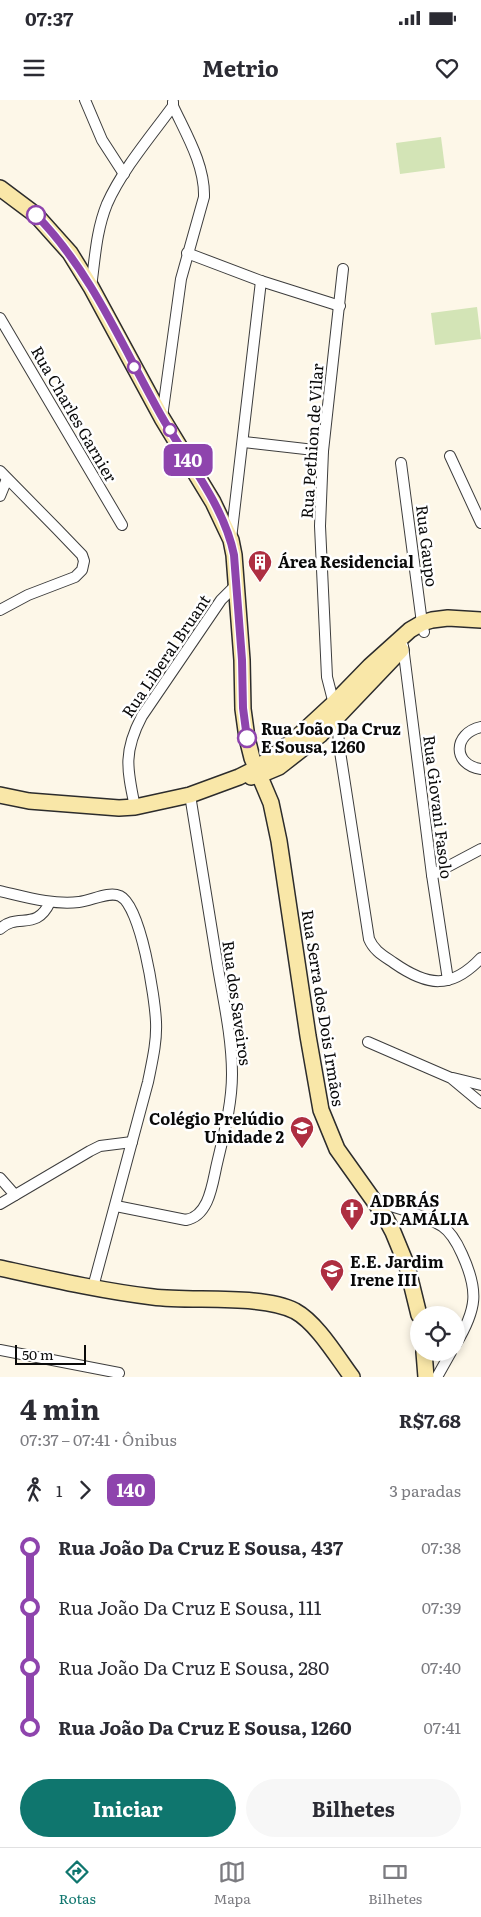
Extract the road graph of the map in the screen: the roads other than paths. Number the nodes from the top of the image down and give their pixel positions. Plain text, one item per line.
1 (85, 100) edge
2 (173, 103) edge
3 (124, 174) junction
4 (2, 191) edge
5 (187, 253) junction
6 (343, 269) dead end
7 (261, 281) junction
8 (91, 287) junction
9 (340, 306) junction
10 (0, 318) edge
11 (162, 418) junction
12 (244, 442) junction
13 (323, 451) junction
14 (450, 456) dead end
15 (401, 463) dead end
16 (3, 475) edge
17 (0, 496) edge
18 (481, 523) edge
19 (122, 525) dead end
20 (231, 540) junction
21 (236, 585) junction
22 (1, 609) edge
23 (481, 620) edge
24 (423, 628) junction
25 (481, 630) edge
26 (402, 642) junction
27 (335, 710) junction
28 (481, 727) edge
29 (481, 769) edge
30 (258, 772) junction
31 (0, 795) edge
32 (190, 795) junction
33 (135, 807) junction
34 (481, 849) edge
35 (432, 875) junction
36 (0, 891) edge
37 (50, 902) junction
38 (0, 929) edge
39 (481, 958) edge
40 (448, 980) junction
41 (368, 1042) dead end
42 (451, 1078) junction
43 (481, 1084) edge
44 (481, 1103) edge
45 (132, 1142) junction
46 (0, 1178) edge
47 (15, 1195) junction
48 (374, 1200) junction
49 (0, 1204) edge
50 (116, 1206) junction
51 (0, 1268) edge
52 (93, 1287) junction
53 (417, 1306) edge
54 (465, 1326) edge
55 (0, 1350) edge
56 (425, 1361) edge
57 (446, 1361) edge
58 (119, 1373) dead end
59 (352, 1377) edge
60 (426, 1377) edge
61 (436, 1377) edge

1 - 3 street
2 - 3 street
2 - 5 street
3 - 8 street
4 - 8 street, Rua Serra dos Dois Irmãos
5 - 7 street
5 - 11 street
6 - 9 street, Rua Pethion de Vilar
7 - 9 street
7 - 12 street
8 - 11 street, Rua Serra dos Dois Irmãos
9 - 13 street, Rua Pethion de Vilar
10 - 19 street, Rua Charles Garnier
11 - 20 street, Rua Serra dos Dois Irmãos
12 - 13 street
12 - 20 street
13 - 27 street, Rua Pethion de Vilar
14 - 18 street
15 - 24 street, Rua Gaupo
16 - 17 street
16 - 22 street
20 - 21 street, Rua Serra dos Dois Irmãos
21 - 30 street, Rua Serra dos Dois Irmãos
21 - 33 street, Rua Liberal Bruant
23 - 24 street
24 - 25 street
24 - 26 street
26 - 27 street
26 - 35 street, Rua Giovani Fasolo
27 - 30 street
27 - 40 street, Rua Pethion de Vilar
28 - 29 street
30 - 32 street
30 - 48 street, Rua Serra dos Dois Irmãos
31 - 33 street
32 - 33 street
32 - 50 street, Rua dos Saveiros
34 - 35 street
35 - 40 street, Rua Giovani Fasolo
36 - 37 street
37 - 38 street
37 - 45 street
39 - 40 street
41 - 42 street
42 - 43 street
42 - 44 street
45 - 47 street
45 - 50 street
46 - 47 street
47 - 49 street
48 - 53 street, Rua Serra dos Dois Irmãos
48 - 54 street
50 - 52 street
51 - 52 street
52 - 59 street
55 - 58 street
56 - 60 street
57 - 61 street

